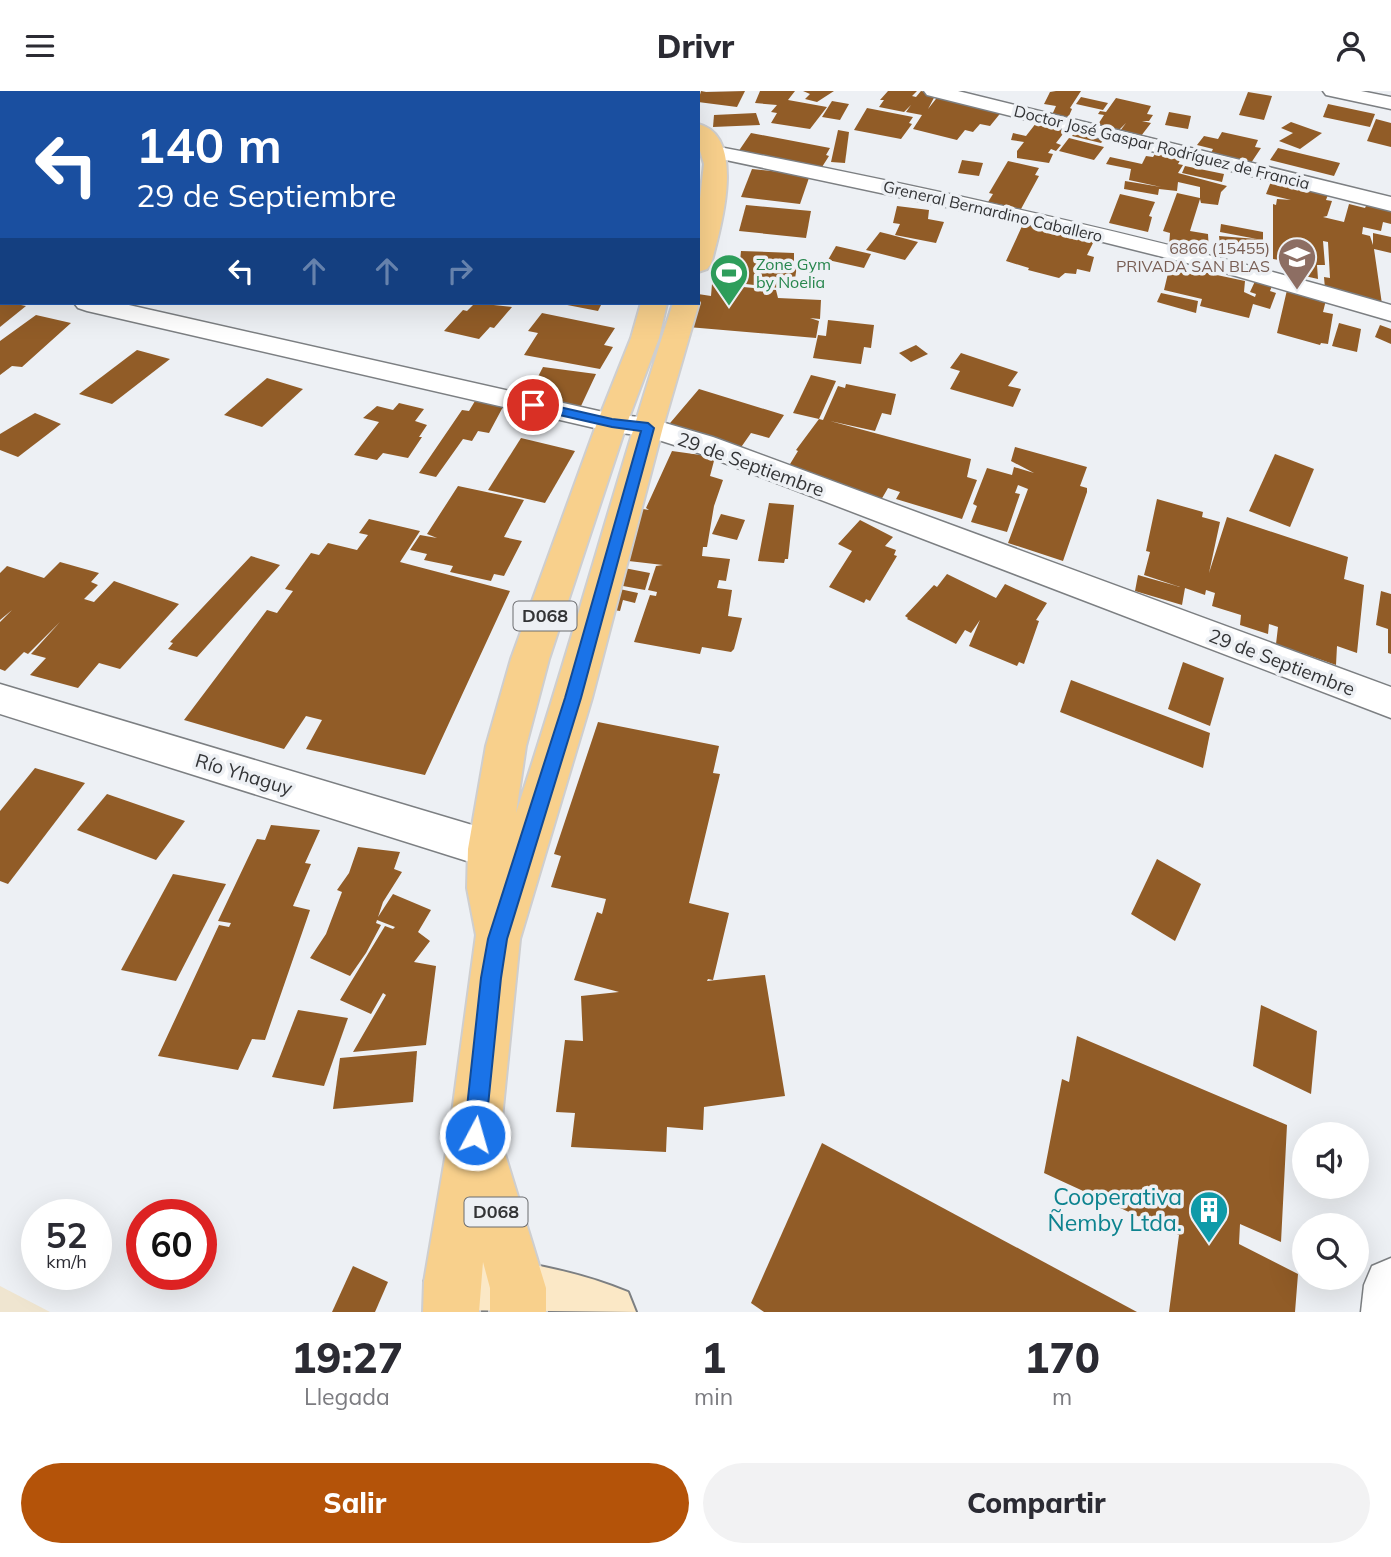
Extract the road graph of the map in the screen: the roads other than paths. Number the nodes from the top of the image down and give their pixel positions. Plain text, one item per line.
1 (934, 91) edge
2 (1333, 91) edge
3 (1391, 103) edge
4 (700, 133) edge
5 (714, 152) junction
6 (1391, 204) edge
7 (705, 223) edge
8 (700, 252) edge
9 (96, 305) edge
10 (653, 305) edge
11 (685, 305) edge
12 (1391, 313) edge
13 (612, 423) junction
14 (648, 428) junction
15 (0, 699) edge
16 (1391, 703) edge
17 (489, 849) junction
18 (498, 939) junction
19 (475, 1135) junction
20 (1391, 1285) edge
21 (452, 1297) edge
22 (518, 1300) edge
23 (608, 1312) edge
24 (1388, 1312) edge

1 - 6 street, Doctor José Gaspar Rodríguez de Francia
2 - 3 street
4 - 5 main road
5 - 7 main road
5 - 12 street, Greneral Bernardino Caballero
7 - 8 main road
9 - 13 street, 29 de Septiembre
10 - 13 main road, D068
11 - 14 main road, D068
13 - 14 street, 29 de Septiembre
13 - 17 main road, D068
14 - 16 street, 29 de Septiembre
14 - 18 main road, D068
15 - 17 street, Río Yhaguy
17 - 18 main road, D068
18 - 19 main road, D068
19 - 21 main road, D068
19 - 22 main road, D068
20 - 24 street
21 - 22 main road
22 - 23 main road

